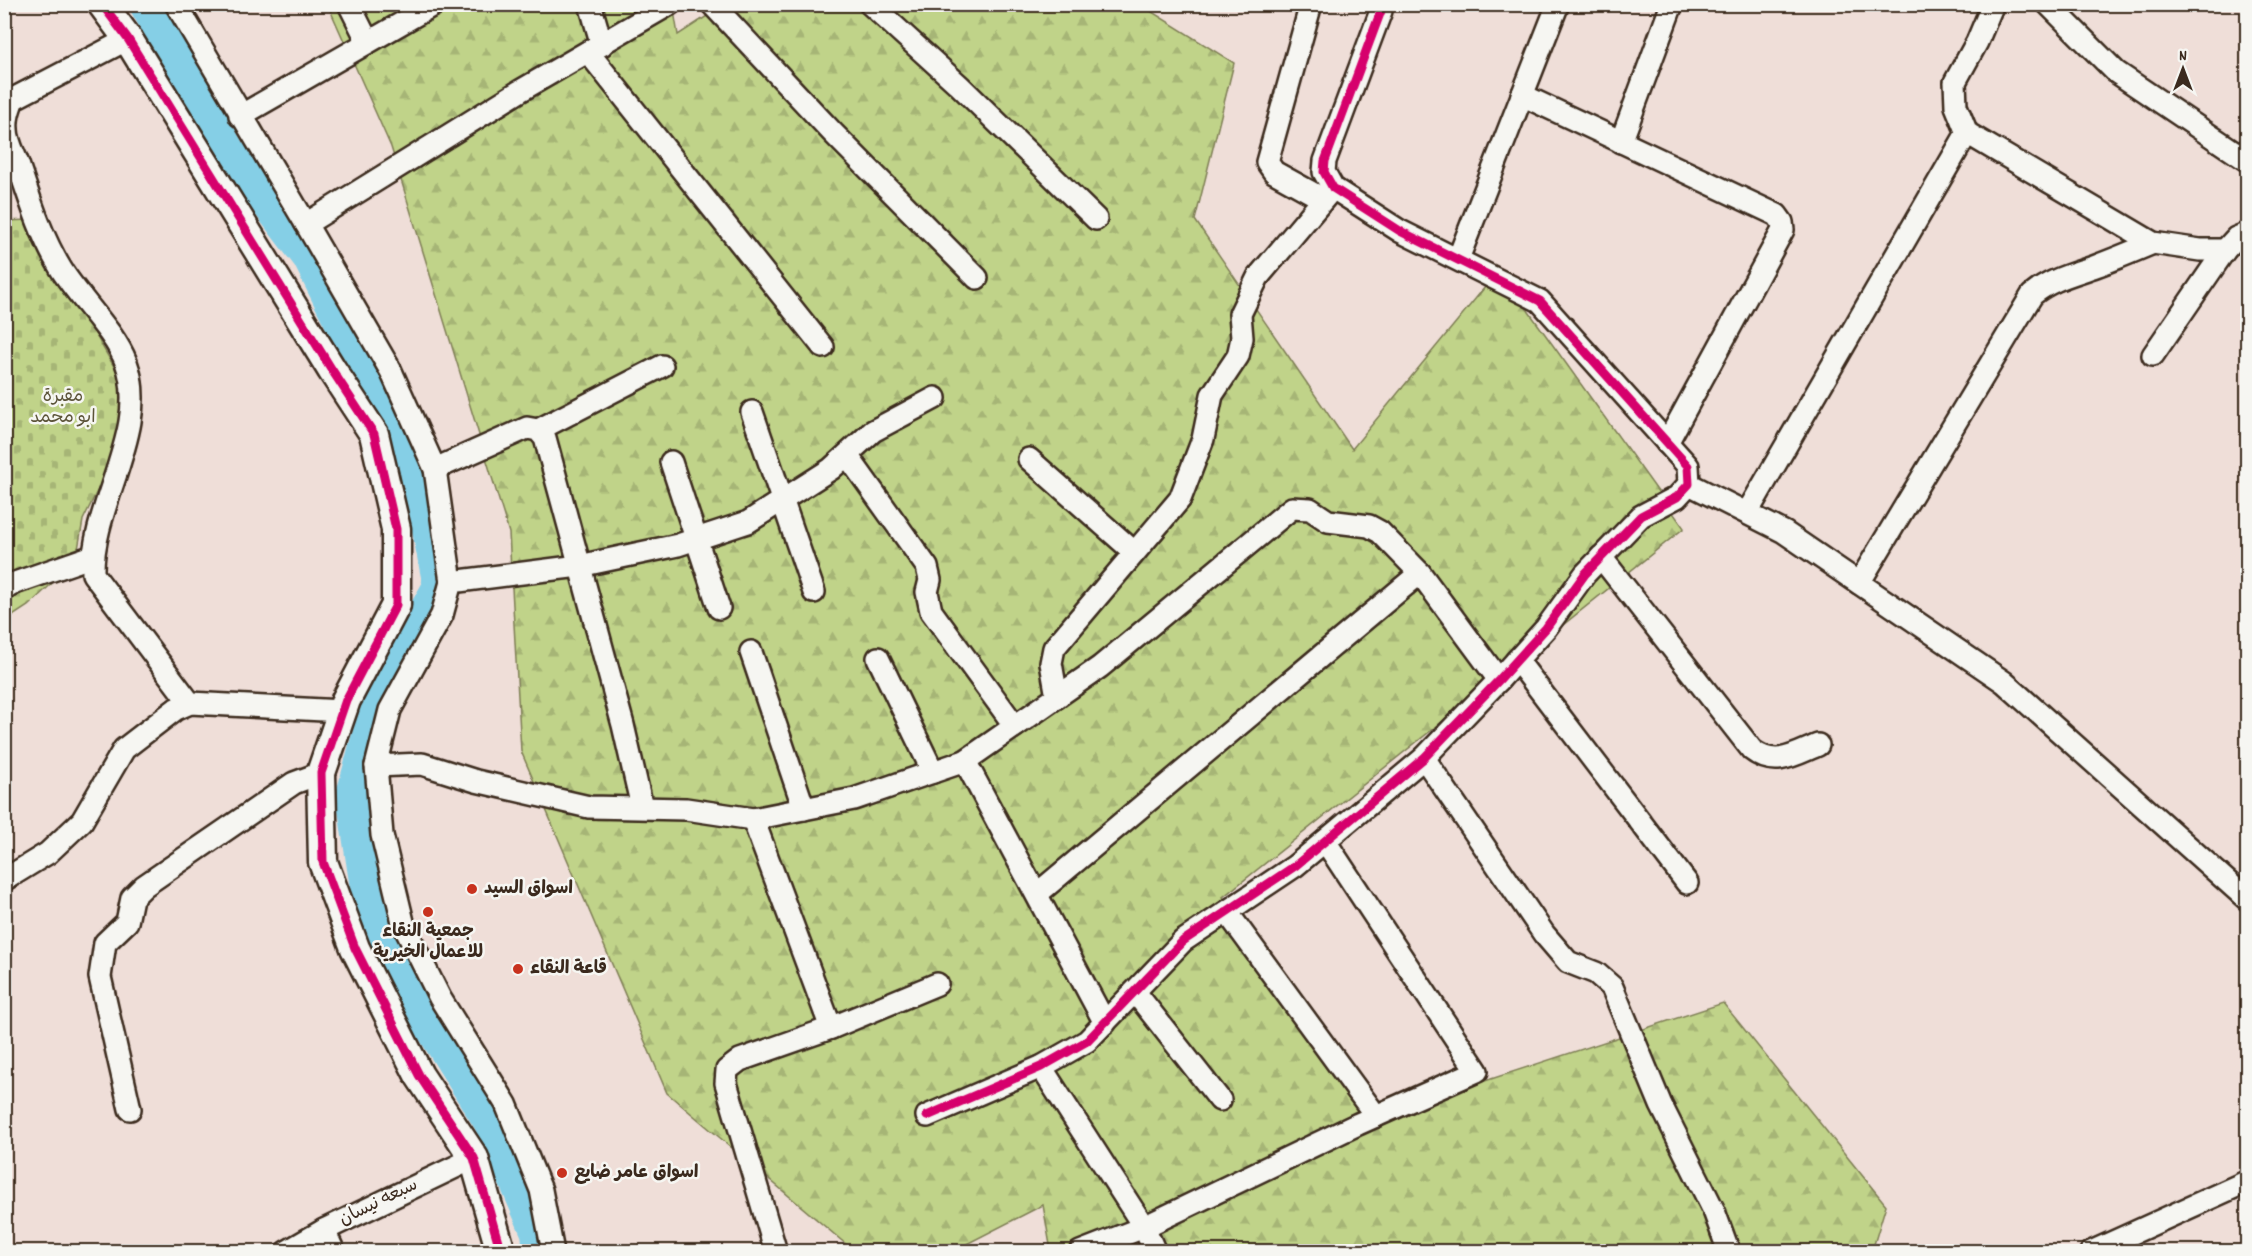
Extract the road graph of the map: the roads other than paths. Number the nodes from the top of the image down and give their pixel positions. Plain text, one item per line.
1 (102, 4) edge
2 (176, 4) edge
3 (349, 4) edge
4 (435, 4) edge
5 (590, 4) edge
6 (670, 4) edge
7 (712, 4) edge
8 (870, 4) edge
9 (1311, 4) edge
10 (1380, 4) edge
11 (1558, 4) edge
12 (1672, 4) edge
13 (1994, 4) edge
14 (2048, 4) edge
15 (128, 39) junction
16 (368, 42) junction
17 (595, 48) junction
18 (1522, 95) junction
19 (240, 116) junction
20 (1967, 133) junction
21 (1621, 142) junction
22 (2247, 161) edge
23 (1328, 194) junction
24 (1096, 219) dead end
25 (306, 224) junction
26 (2247, 233) edge
27 (2153, 243) junction
28 (2225, 250) junction
29 (1458, 259) junction
30 (977, 278) dead end
31 (823, 347) dead end
32 (2153, 355) dead end
33 (662, 366) dead end
34 (935, 398) dead end
35 (752, 412) dead end
36 (538, 429) junction
37 (1667, 443) junction
38 (848, 455) junction
39 (1029, 459) dead end
40 (671, 462) dead end
41 (435, 469) junction
42 (1689, 484) junction
43 (782, 501) junction
44 (1747, 513) junction
45 (695, 539) junction
46 (1134, 552) junction
47 (93, 556) junction
48 (1601, 557) junction
49 (579, 566) junction
50 (1420, 573) junction
51 (451, 582) junction
52 (1859, 583) junction
53 (4, 589) edge
54 (814, 592) dead end
55 (719, 608) dead end
56 (751, 652) dead end
57 (878, 658) dead end
58 (1517, 660) junction
59 (1499, 680) junction
60 (1057, 697) junction
61 (190, 704) junction
62 (342, 711) junction
63 (1015, 726) junction
64 (1818, 746) dead end
65 (1424, 758) junction
66 (965, 760) junction
67 (376, 766) junction
68 (933, 772) junction
69 (321, 773) junction
70 (642, 807) junction
71 (804, 809) junction
72 (753, 819) junction
73 (1325, 841) junction
74 (4, 880) edge
75 (1687, 883) dead end
76 (1037, 894) junction
77 (2247, 900) edge
78 (1227, 912) junction
79 (937, 984) dead end
80 (1135, 992) junction
81 (1105, 1023) junction
82 (831, 1028) junction
83 (1041, 1067) junction
84 (1220, 1100) dead end
85 (130, 1109) dead end
86 (927, 1116) dead end
87 (1376, 1116) junction
88 (474, 1158) junction
89 (2247, 1181) edge
90 (1144, 1227) junction
91 (324, 1230) junction
92 (286, 1251) edge
93 (334, 1251) edge
94 (501, 1251) edge
95 (553, 1251) edge
96 (776, 1251) edge
97 (1080, 1251) edge
98 (1155, 1251) edge
99 (1729, 1251) edge
100 (2091, 1251) edge

1 - 15 street
2 - 19 street
3 - 16 street
4 - 16 street
5 - 17 street
6 - 17 street
7 - 30 street
8 - 24 street
9 - 23 street
10 - 23 street
11 - 18 street
12 - 21 street
13 - 20 street
14 - 22 street
15 - 47 street
15 - 62 street
16 - 19 street
17 - 25 street
17 - 31 street
18 - 21 street
18 - 29 street
19 - 25 street
20 - 27 street
20 - 44 street
21 - 37 street
23 - 29 street
23 - 46 street
25 - 41 street
26 - 28 street
27 - 28 street
27 - 52 street
28 - 32 street
29 - 37 street
33 - 36 street
34 - 38 street
35 - 43 street
36 - 41 street
36 - 49 street
37 - 42 street
38 - 43 street
38 - 63 street
39 - 46 street
40 - 45 street
41 - 51 street
42 - 44 street
42 - 48 street
43 - 45 street
43 - 54 street
44 - 52 street
45 - 49 street
45 - 55 street
46 - 60 street
47 - 53 street
47 - 61 street
48 - 58 street
48 - 64 street
49 - 51 street
49 - 70 street
50 - 59 street
50 - 60 street
50 - 76 street
51 - 67 street
52 - 77 street
56 - 71 street
57 - 68 street
58 - 59 street
58 - 75 street
59 - 65 street
60 - 63 street
61 - 62 street
61 - 74 street
62 - 69 street
63 - 66 street
65 - 73 street
65 - 99 street
66 - 68 street
66 - 76 street
67 - 70 street
67 - 95 street
68 - 71 street
69 - 85 street
69 - 88 street
70 - 72 street
71 - 72 street
72 - 82 street
73 - 78 street
73 - 87 street
76 - 81 street
78 - 80 street
78 - 87 street
79 - 82 street
80 - 81 street
80 - 84 street
81 - 83 street
82 - 96 street
83 - 86 street
83 - 90 street
87 - 90 street
88 - 91 street, سبعه نيسان
88 - 94 street
89 - 100 street
90 - 97 street
90 - 98 street
91 - 92 street, سبعه نيسان
91 - 93 street

